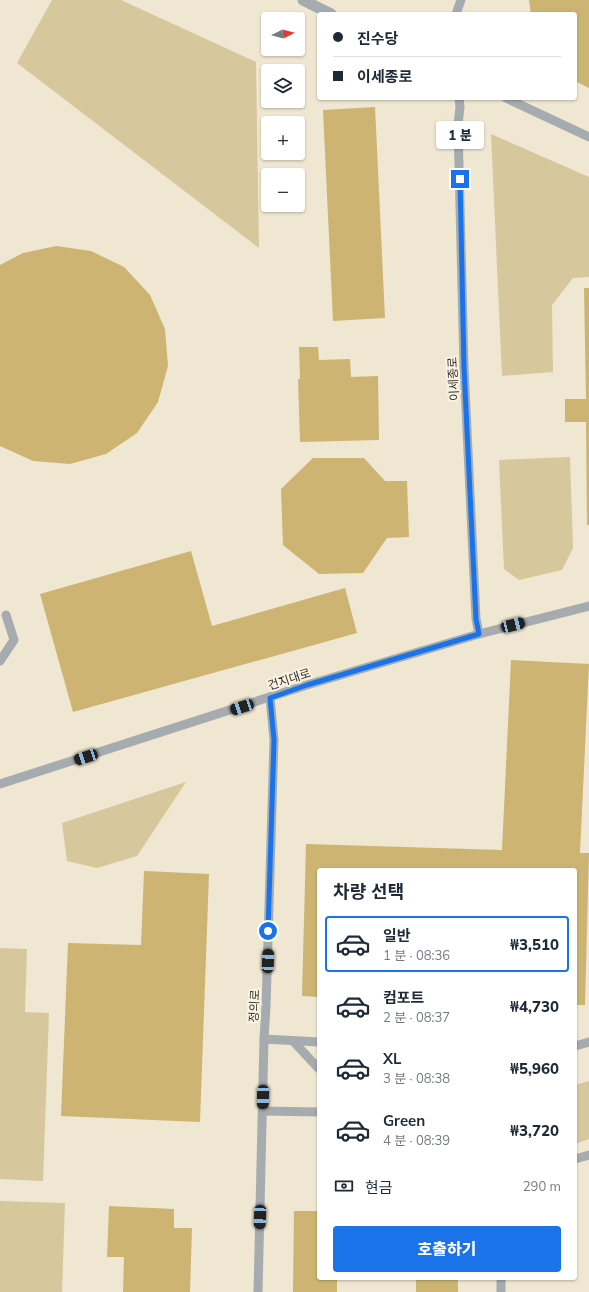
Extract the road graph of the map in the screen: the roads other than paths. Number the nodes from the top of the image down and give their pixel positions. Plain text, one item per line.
1 (303, 0) edge
2 (462, 0) edge
3 (327, 12) edge
4 (457, 12) edge
5 (459, 100) edge
6 (510, 100) edge
7 (589, 137) edge
8 (589, 606) edge
9 (6, 615) dead end
10 (479, 634) junction
11 (0, 661) edge
12 (270, 698) junction
13 (0, 784) edge
14 (264, 1039) junction
15 (293, 1040) junction
16 (317, 1042) edge
17 (589, 1042) edge
18 (577, 1045) edge
19 (317, 1067) edge
20 (263, 1111) junction
21 (317, 1112) edge
22 (589, 1155) edge
23 (577, 1158) edge
24 (501, 1280) edge
25 (258, 1292) edge
26 (501, 1292) edge

1 - 3 street
2 - 4 lane
5 - 10 lane, 이세종로
6 - 7 lane
8 - 10 lane, 건지대로
9 - 11 lane
10 - 12 lane, 건지대로
12 - 13 lane, 건지대로
12 - 14 lane, 정의로
14 - 15 lane
14 - 20 lane, 정의로
15 - 16 lane
15 - 19 lane
17 - 18 lane
20 - 21 lane
20 - 25 lane, 정의로
22 - 23 lane
24 - 26 lane

